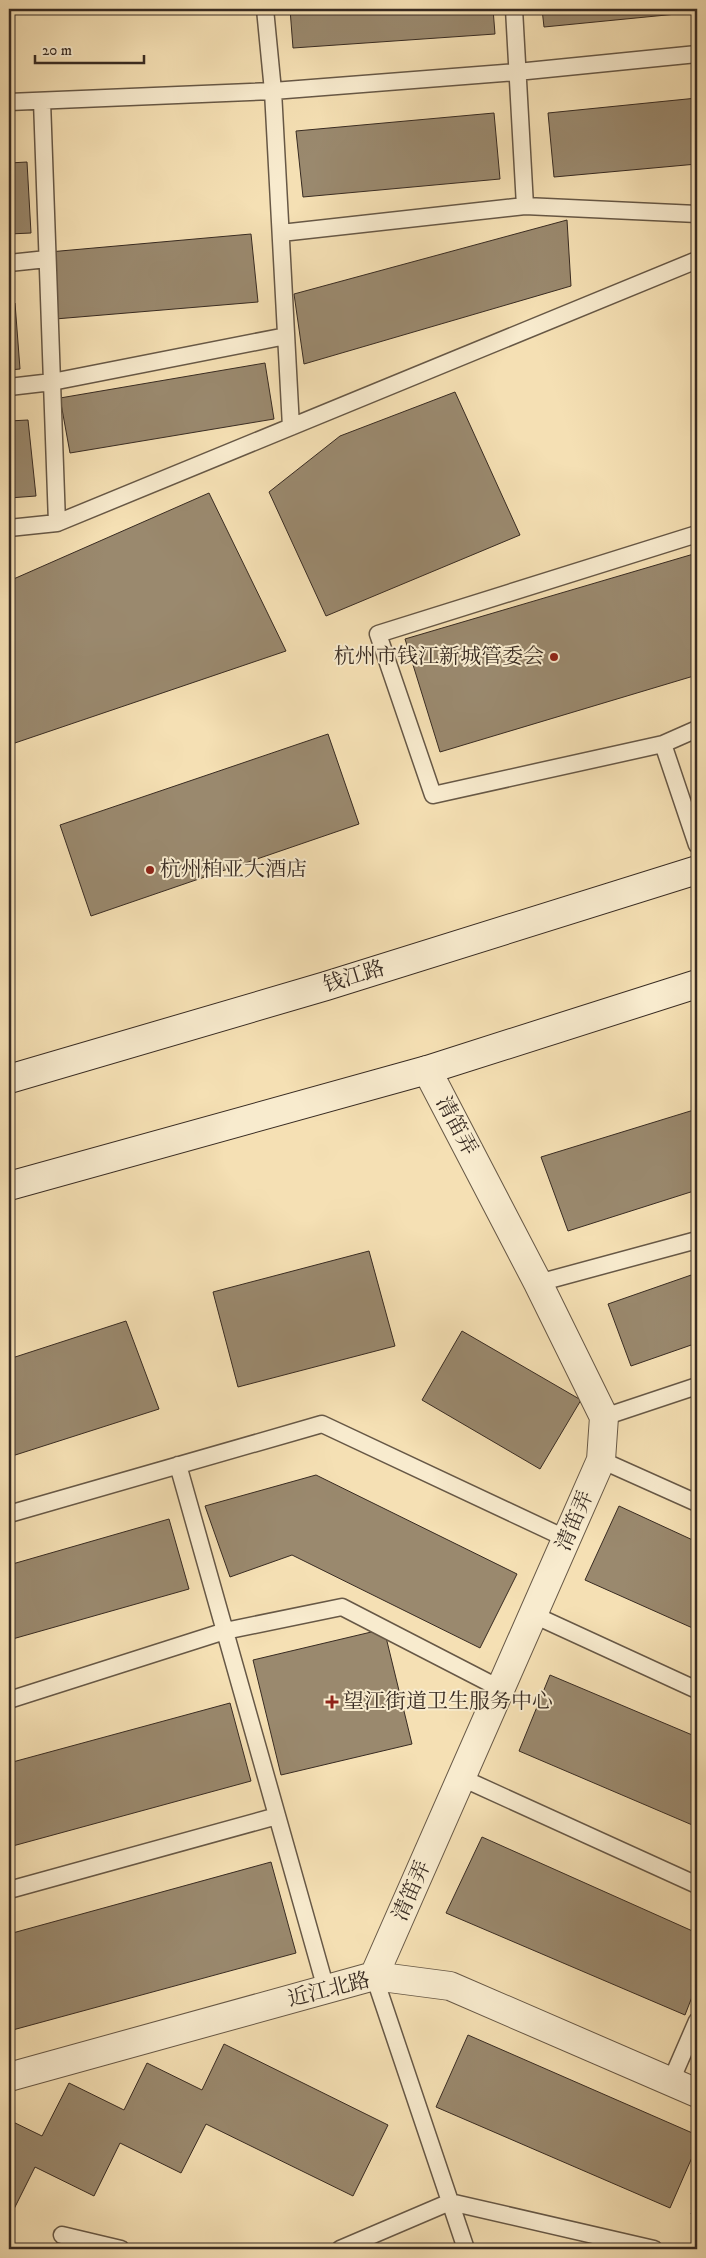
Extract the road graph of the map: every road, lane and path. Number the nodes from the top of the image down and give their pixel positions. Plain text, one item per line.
1 (265, 9) edge
2 (514, 9) edge
3 (697, 54) edge
4 (517, 72) junction
5 (273, 91) junction
6 (42, 101) junction
7 (9, 102) edge
8 (526, 206) junction
9 (697, 214) edge
10 (280, 233) junction
11 (48, 259) junction
12 (697, 260) edge
13 (9, 263) edge
14 (286, 336) junction
15 (52, 382) junction
16 (9, 387) edge
17 (291, 427) junction
18 (57, 523) junction
19 (9, 528) edge
20 (697, 534) edge
21 (697, 729) edge
22 (663, 744) junction
23 (697, 845) edge
24 (697, 870) edge
25 (697, 984) edge
26 (427, 1070) junction
27 (9, 1079) edge
28 (9, 1186) edge
29 (697, 1240) edge
30 (538, 1282) junction
31 (697, 1386) edge
32 (604, 1417) junction
33 (601, 1460) junction
34 (178, 1465) junction
35 (697, 1503) edge
36 (9, 1514) edge
37 (568, 1539) junction
38 (534, 1615) junction
39 (225, 1631) junction
40 (501, 1689) junction
41 (697, 1690) edge
42 (9, 1700) edge
43 (462, 1778) junction
44 (277, 1816) junction
45 (697, 1885) edge
46 (9, 1890) edge
47 (374, 1976) junction
48 (326, 1990) junction
49 (697, 2020) edge
50 (9, 2078) edge
51 (671, 2082) junction
52 (697, 2093) edge
53 (450, 2202) junction
54 (62, 2235) dead end
55 (121, 2249) edge
56 (340, 2249) edge
57 (466, 2249) edge
58 (654, 2249) edge

1 - 5 lane
2 - 4 lane
3 - 4 lane
4 - 5 lane
4 - 8 lane
5 - 6 lane
5 - 10 lane
6 - 7 lane
6 - 11 lane
8 - 9 lane
8 - 10 lane
10 - 14 lane
11 - 13 lane
11 - 15 lane
12 - 17 lane
14 - 15 lane
14 - 17 lane
15 - 16 lane
15 - 18 lane
17 - 18 lane
18 - 19 lane
20 - 22 lane
21 - 22 lane
22 - 23 lane
24 - 27 street, 钱江路
25 - 26 street
26 - 28 street
26 - 30 street, 清笛弄
29 - 30 lane
30 - 32 street, 清笛弄
31 - 32 lane
32 - 33 street, 清笛弄
33 - 35 lane
33 - 37 street, 清笛弄
34 - 36 lane
34 - 37 lane
34 - 39 lane
37 - 38 street, 清笛弄
38 - 40 street, 清笛弄
38 - 41 lane
39 - 40 lane
39 - 42 lane
39 - 44 lane
40 - 43 street, 清笛弄
43 - 45 lane
43 - 47 street, 清笛弄
44 - 46 lane
44 - 48 lane
47 - 48 street, 近江北路
47 - 51 street, 近江北路
47 - 53 lane
48 - 50 street, 近江北路
49 - 51 lane
51 - 52 street, 近江北路
53 - 56 lane
53 - 57 lane
53 - 58 lane
54 - 55 lane

